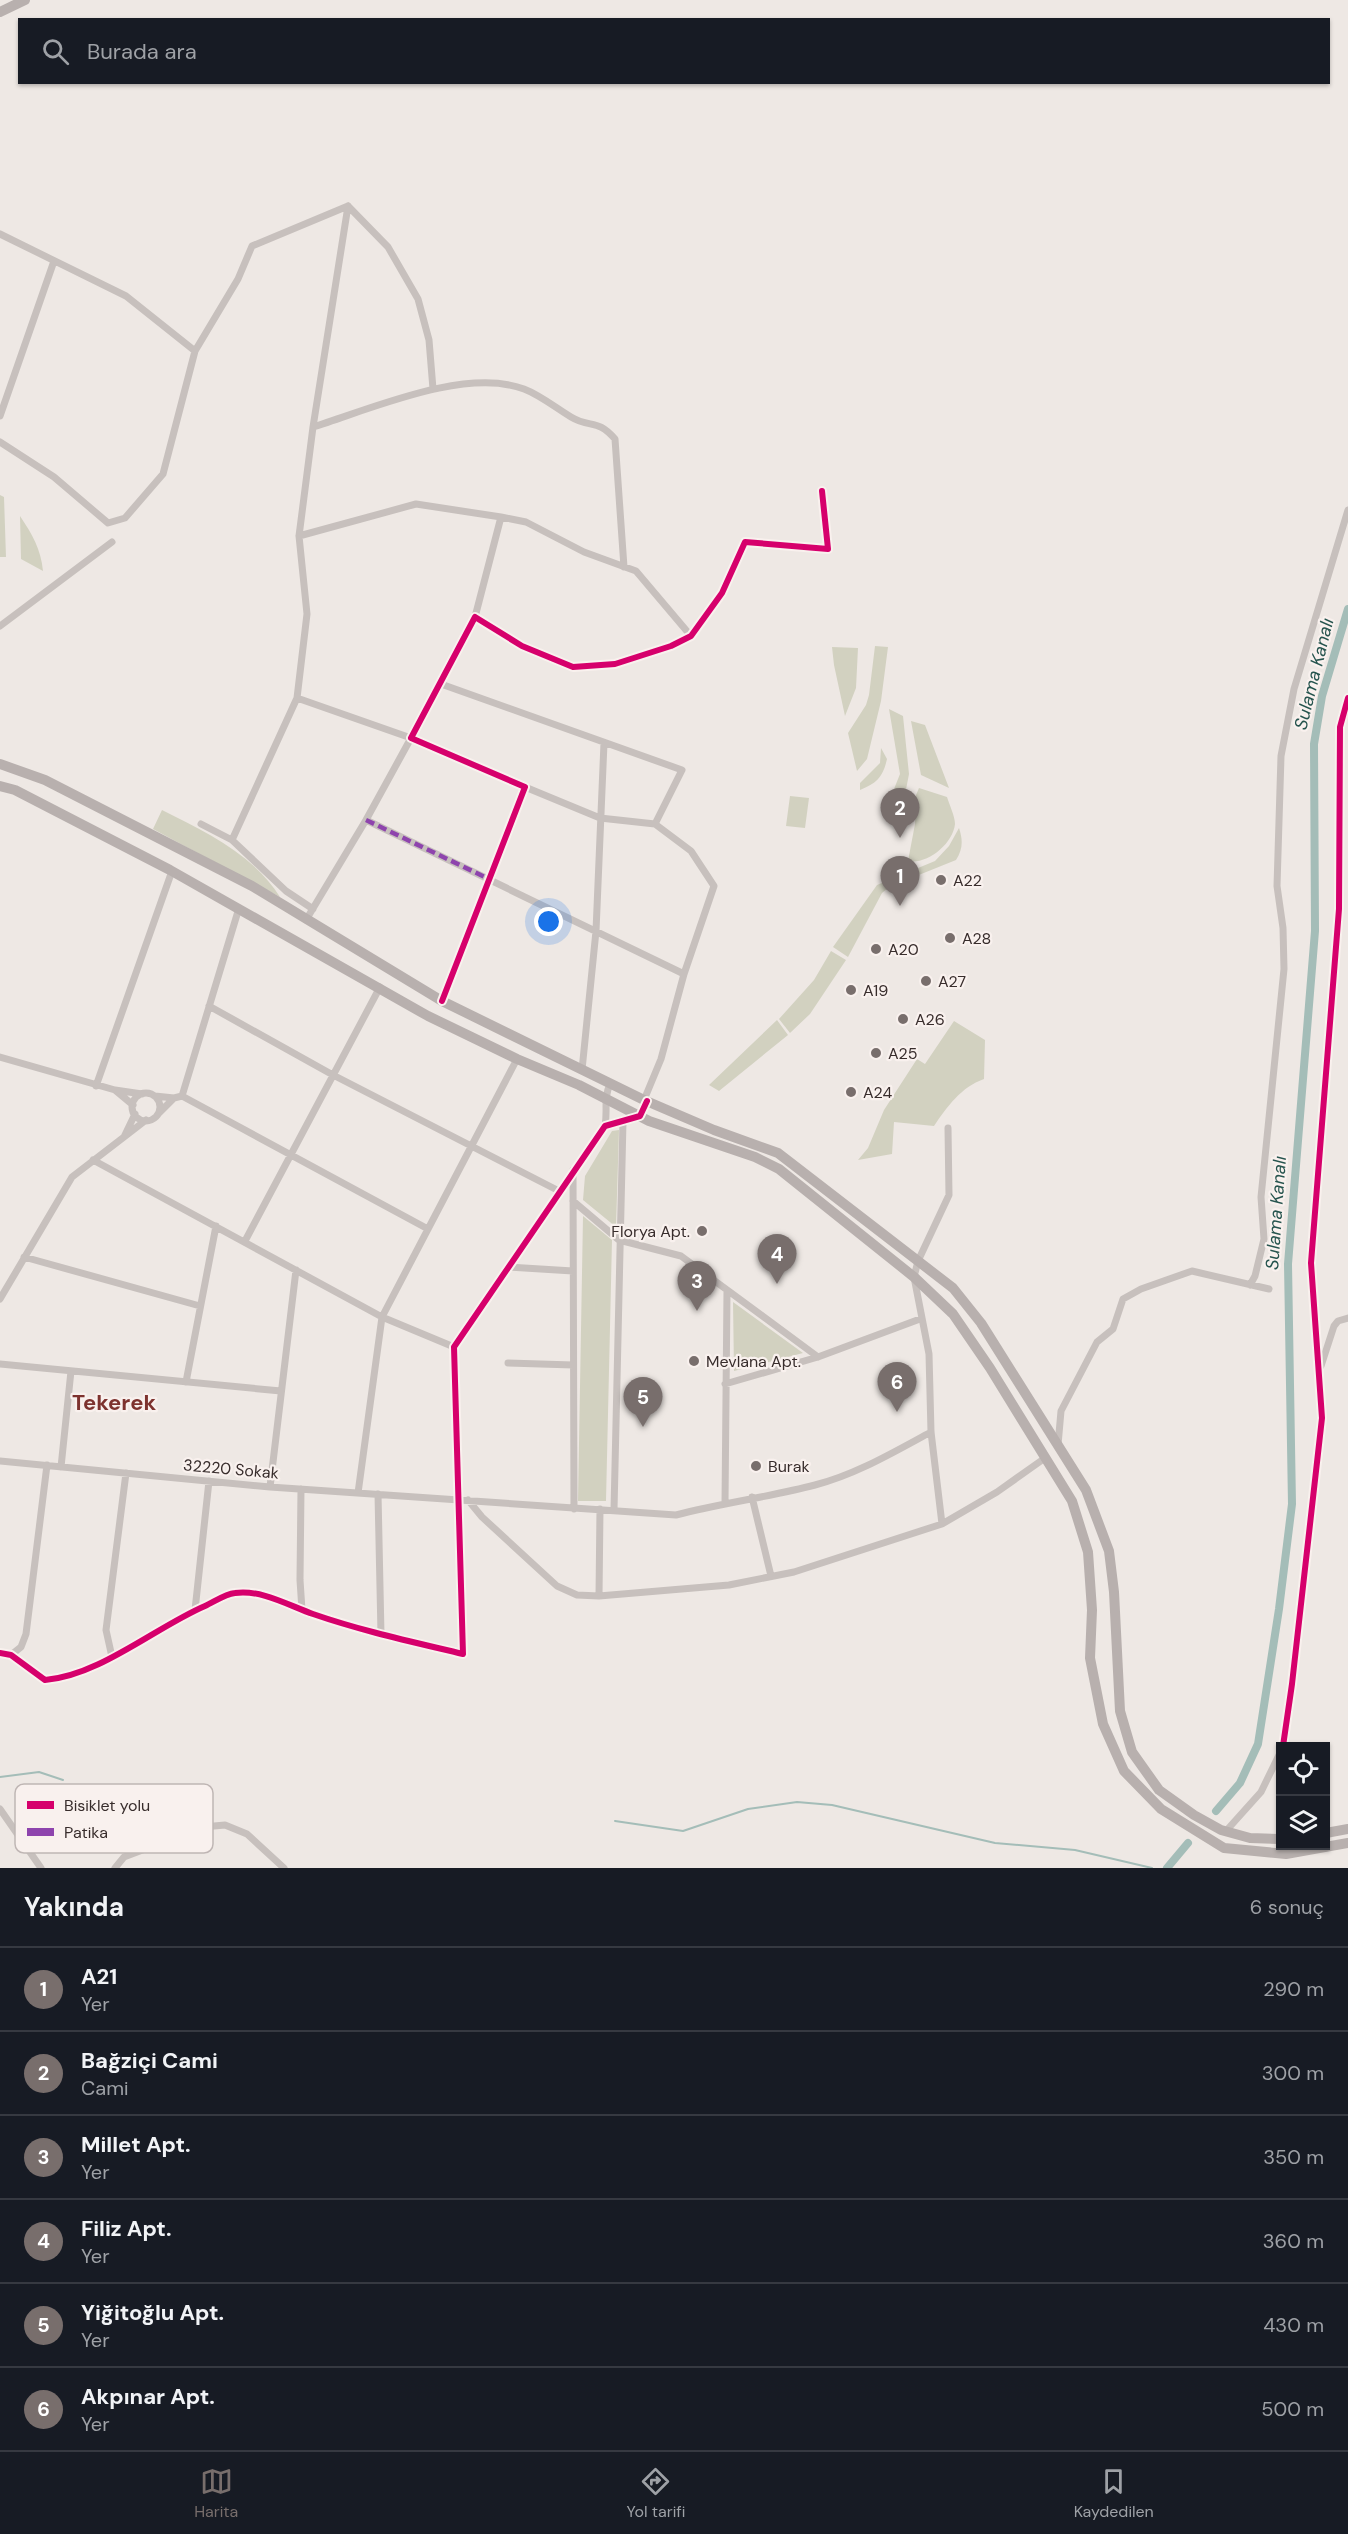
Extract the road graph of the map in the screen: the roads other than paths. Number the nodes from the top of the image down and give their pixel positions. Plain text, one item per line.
1 (24, 0) edge
2 (0, 12) edge
3 (348, 206) junction
4 (0, 234) edge
5 (54, 261) junction
6 (195, 351) junction
7 (433, 389) junction
8 (0, 416) edge
9 (314, 427) junction
10 (0, 442) edge
11 (822, 491) dead end
12 (1348, 510) edge
13 (501, 517) junction
14 (299, 536) junction
15 (112, 542) dead end
16 (624, 567) junction
17 (475, 617) junction
18 (1, 623) edge
19 (691, 636) junction
20 (441, 684) junction
21 (297, 698) junction
22 (1348, 698) edge
23 (411, 738) junction
24 (604, 743) junction
25 (0, 764) edge
26 (0, 786) edge
27 (525, 787) junction
28 (600, 818) junction
29 (366, 820) junction
30 (201, 824) dead end
31 (656, 824) junction
32 (232, 840) junction
33 (172, 871) junction
34 (489, 879) junction
35 (239, 908) junction
36 (313, 909) junction
37 (306, 920) junction
38 (596, 931) junction
39 (684, 974) junction
40 (381, 987) junction
41 (442, 1001) junction
42 (209, 1006) junction
43 (0, 1057) edge
44 (517, 1059) junction
45 (582, 1070) junction
46 (333, 1075) junction
47 (610, 1084) junction
48 (96, 1086) junction
49 (115, 1090) junction
50 (142, 1094) junction
51 (155, 1096) junction
52 (183, 1096) junction
53 (174, 1098) junction
54 (604, 1098) junction
55 (646, 1100) junction
56 (133, 1105) junction
57 (159, 1113) junction
58 (135, 1114) junction
59 (640, 1116) junction
60 (146, 1120) junction
61 (623, 1121) junction
62 (605, 1126) junction
63 (948, 1128) dead end
64 (124, 1137) junction
65 (471, 1145) junction
66 (290, 1153) junction
67 (93, 1160) junction
68 (573, 1170) junction
69 (559, 1191) junction
70 (573, 1201) junction
71 (216, 1226) junction
72 (428, 1229) junction
73 (619, 1240) junction
74 (245, 1241) junction
75 (24, 1257) junction
76 (918, 1261) junction
77 (508, 1267) junction
78 (296, 1270) junction
79 (573, 1271) junction
80 (914, 1277) junction
81 (1250, 1285) junction
82 (1269, 1289) dead end
83 (727, 1291) junction
84 (0, 1299) edge
85 (200, 1306) junction
86 (382, 1317) junction
87 (1348, 1318) edge
88 (920, 1319) junction
89 (454, 1347) junction
90 (818, 1357) junction
91 (508, 1363) dead end
92 (0, 1364) edge
93 (573, 1365) junction
94 (71, 1371) junction
95 (186, 1382) junction
96 (725, 1384) junction
97 (1320, 1389) junction
98 (281, 1391) junction
99 (931, 1432) junction
100 (1058, 1446) junction
101 (1044, 1458) junction
102 (0, 1461) edge
103 (47, 1465) junction
104 (61, 1467) junction
105 (126, 1473) junction
106 (208, 1481) junction
107 (270, 1487) junction
108 (301, 1489) junction
109 (358, 1493) junction
110 (378, 1494) junction
111 (752, 1497) junction
112 (459, 1499) junction
113 (468, 1500) junction
114 (725, 1503) junction
115 (574, 1509) junction
116 (600, 1509) junction
117 (614, 1510) junction
118 (942, 1524) junction
119 (771, 1576) junction
120 (600, 1596) junction
121 (195, 1610) junction
122 (303, 1610) junction
123 (381, 1634) junction
124 (0, 1653) edge
125 (10, 1655) junction
126 (112, 1657) junction
127 (1284, 1742) edge
128 (1276, 1763) edge
129 (0, 1809) edge
130 (213, 1826) edge
131 (1348, 1829) edge
132 (15, 1831) edge
133 (1226, 1832) junction
134 (1330, 1832) edge
135 (1276, 1839) edge
136 (1348, 1844) edge
137 (31, 1853) edge
138 (134, 1853) edge
139 (41, 1868) edge
140 (115, 1868) edge
141 (284, 1868) edge

1 - 2 main road
3 - 6 street
3 - 7 street
3 - 9 street
4 - 5 street
5 - 6 street
5 - 8 street
6 - 10 street
7 - 9 street
7 - 16 street
9 - 14 street
11 - 19 street
12 - 81 street
13 - 14 street
13 - 16 street
13 - 17 street
14 - 21 street
15 - 18 street
16 - 19 street
17 - 19 street
17 - 20 street
20 - 23 street
20 - 24 street
21 - 23 street
21 - 32 street
22 - 97 street
23 - 27 street
23 - 29 street
24 - 28 street
24 - 31 street
25 - 37 main road
26 - 33 main road
27 - 28 street
27 - 34 street
28 - 31 street
28 - 38 street
29 - 34 street
29 - 36 street
30 - 32 street
31 - 39 street
32 - 36 street
33 - 35 main road
33 - 48 street
34 - 38 street
34 - 41 street
35 - 40 main road
35 - 42 street
36 - 37 street
37 - 41 main road
38 - 39 street
38 - 45 street
39 - 55 street
40 - 44 main road
40 - 46 street
41 - 45 main road
42 - 46 street
42 - 52 street
43 - 48 street
44 - 54 main road
44 - 65 street
45 - 47 main road
46 - 65 street
46 - 66 street
47 - 54 street
47 - 55 main road
48 - 49 street
49 - 50 street
49 - 56 street
50 - 51 street
50 - 56 street
51 - 53 street
51 - 57 street
52 - 53 street
52 - 66 street
53 - 57 street
54 - 59 main road
54 - 62 street
55 - 59 street
55 - 76 main road
56 - 58 street
57 - 60 street
58 - 60 street
58 - 64 street
59 - 61 street
59 - 80 main road
60 - 64 street
61 - 62 street
61 - 73 street
62 - 68 street
63 - 76 street
64 - 67 street
65 - 69 street
65 - 72 street
66 - 72 street
66 - 74 street
67 - 71 street
67 - 75 street
68 - 69 street
68 - 70 street
69 - 77 street
70 - 73 street
70 - 79 street
71 - 74 street
71 - 85 street
72 - 86 street
73 - 83 street
73 - 117 street
74 - 78 street
75 - 84 street
75 - 85 street
76 - 80 street
76 - 100 main road
77 - 79 street
77 - 89 street
78 - 86 street
78 - 98 street
79 - 93 street
80 - 88 street
80 - 101 main road
81 - 82 street
81 - 100 street
83 - 90 street
83 - 96 street
85 - 95 street
86 - 89 street
86 - 109 street
87 - 97 street
88 - 90 street
88 - 99 street
89 - 112 street
90 - 96 street
91 - 93 street
92 - 94 street
93 - 115 street
94 - 95 street
94 - 104 street
95 - 98 street
96 - 114 street
97 - 127 street
98 - 107 street
99 - 111 street, 32220 Sokak
99 - 118 street
100 - 133 main road
101 - 118 street
101 - 136 main road
102 - 103 street, 32220 Sokak
103 - 104 street, 32220 Sokak
103 - 125 street
104 - 105 street, 32220 Sokak
105 - 106 street, 32220 Sokak
105 - 126 street
106 - 107 street, 32220 Sokak
106 - 121 street
107 - 108 street, 32220 Sokak
108 - 109 street, 32220 Sokak
108 - 122 street
109 - 110 street, 32220 Sokak
110 - 112 street, 32220 Sokak
110 - 123 street
111 - 114 street, 32220 Sokak
111 - 119 street
112 - 113 street, 32220 Sokak
112 - 123 street
113 - 115 street, 32220 Sokak
113 - 120 street
114 - 117 street, 32220 Sokak
115 - 116 street, 32220 Sokak
116 - 117 street, 32220 Sokak
116 - 120 street
118 - 119 street
119 - 120 street
121 - 122 street
121 - 126 street
122 - 123 street
124 - 125 street
125 - 126 street
128 - 133 street
129 - 132 street
130 - 141 street
131 - 134 main road
133 - 135 main road
137 - 139 street
138 - 140 street

